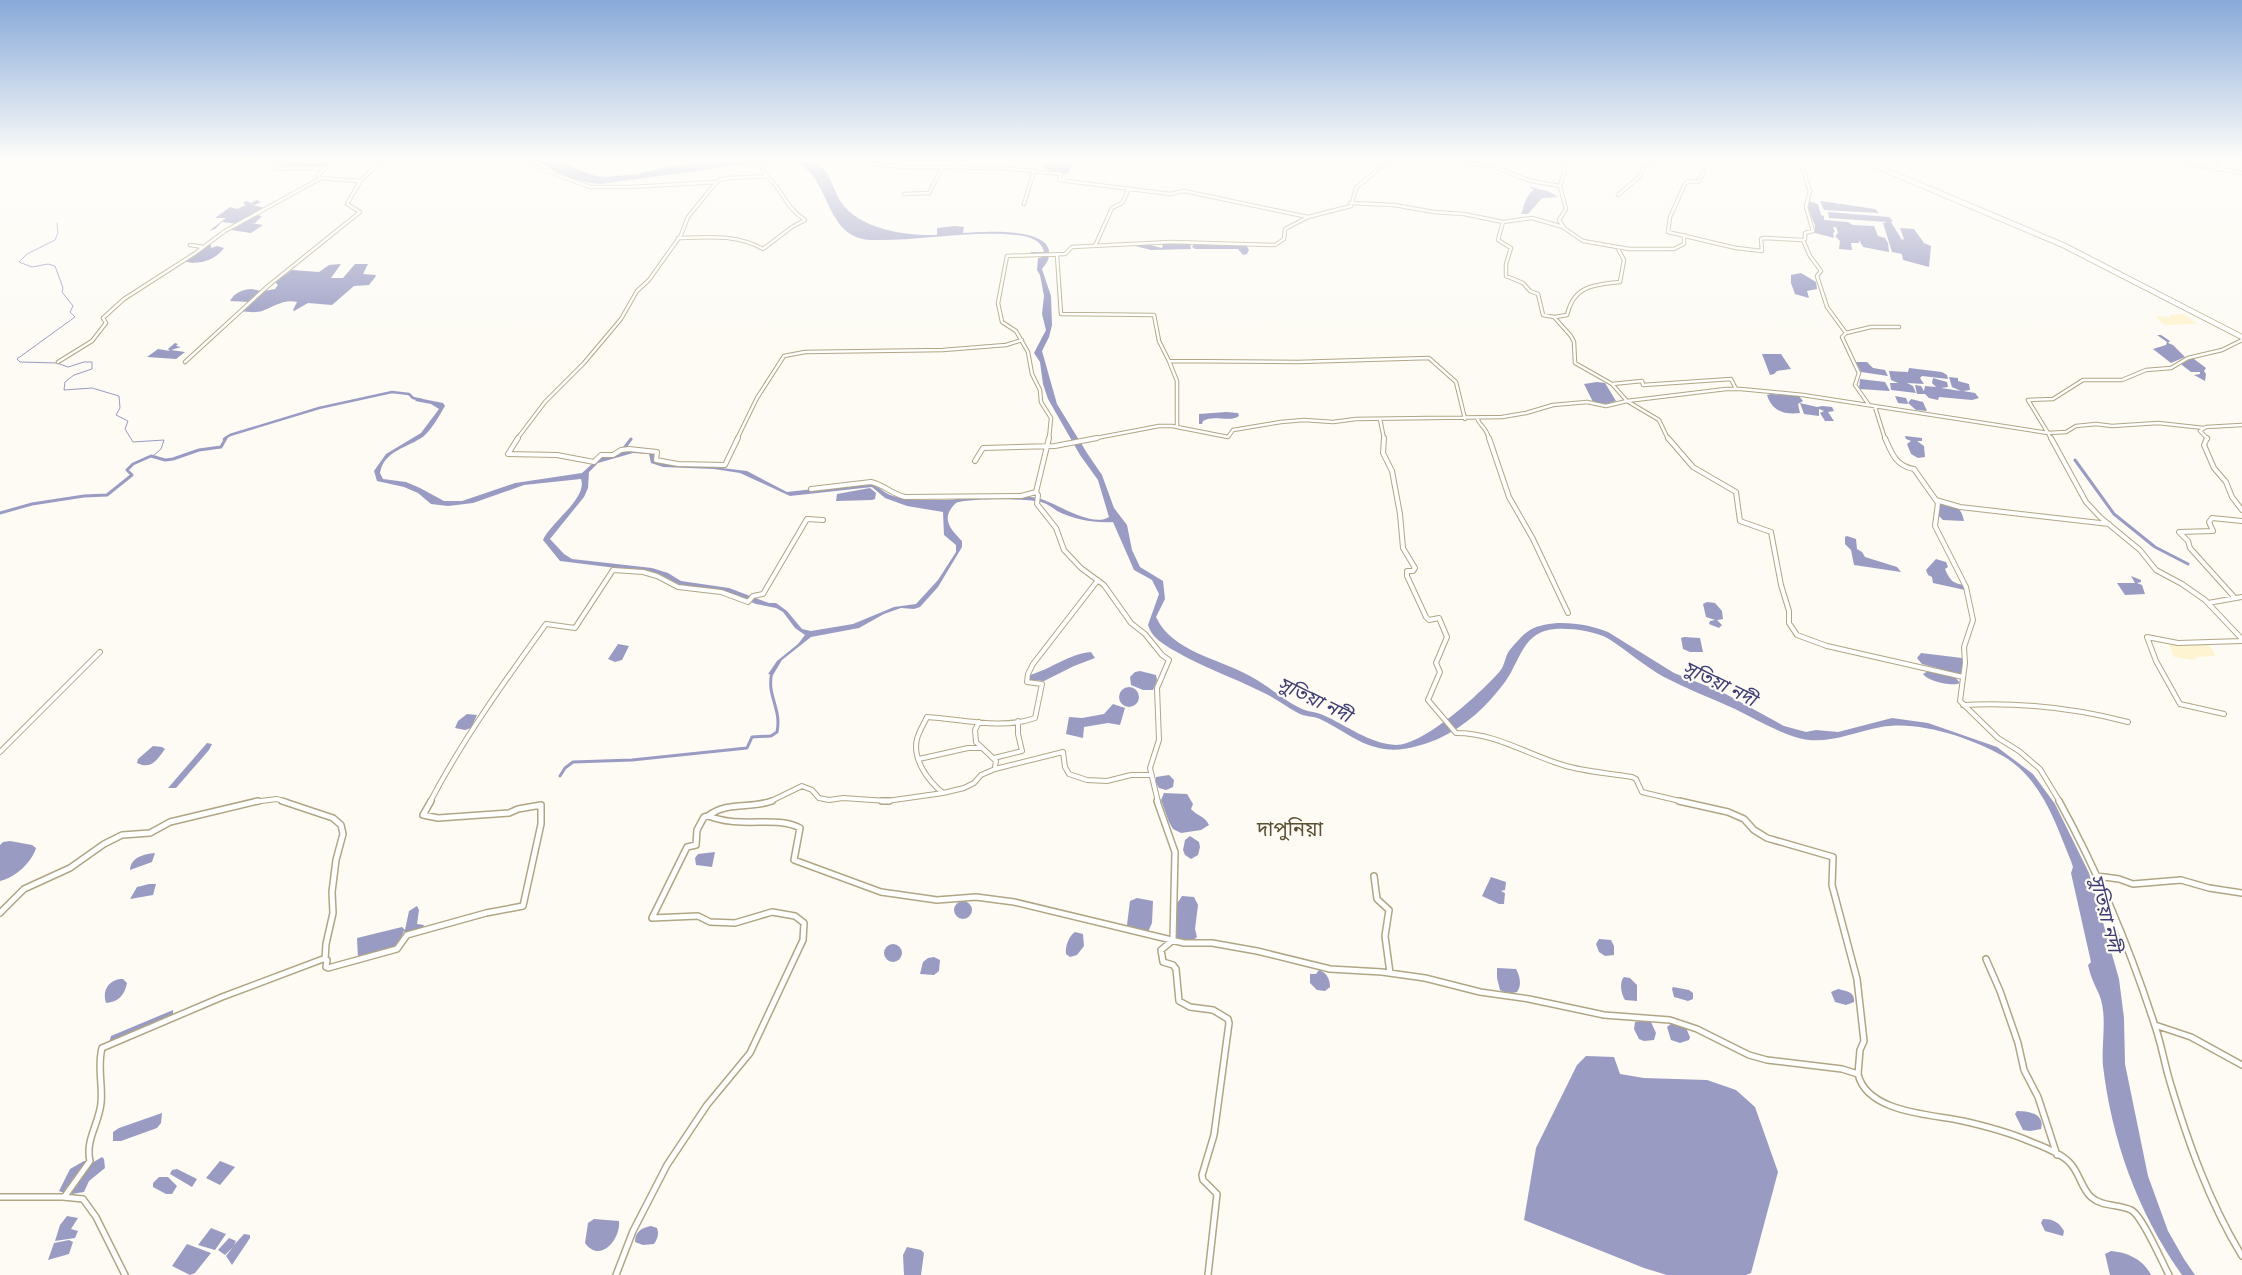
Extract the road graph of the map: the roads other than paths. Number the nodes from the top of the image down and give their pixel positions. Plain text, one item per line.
1 (244, 220) edge
2 (351, 220) edge
3 (686, 220) edge
4 (804, 220) edge
5 (1108, 220) edge
6 (1301, 220) edge
7 (1495, 220) edge
8 (1513, 220) edge
9 (1541, 220) edge
10 (1560, 220) edge
11 (1670, 220) edge
12 (1810, 220) edge
13 (2004, 220) edge
14 (1502, 222) junction
15 (1563, 227) junction
16 (1684, 236) junction
17 (678, 238) junction
18 (1803, 240) junction
19 (190, 245) dead end
20 (1736, 245) dead end
21 (1095, 246) junction
22 (1616, 247) junction
23 (203, 248) junction
24 (1741, 248) junction
25 (1057, 255) junction
26 (1555, 317) junction
27 (1899, 327) dead end
28 (1846, 333) junction
29 (2242, 338) edge
30 (1022, 340) junction
31 (1169, 361) junction
32 (58, 362) dead end
33 (185, 362) dead end
34 (1612, 384) junction
35 (1736, 389) junction
36 (1627, 401) junction
37 (1869, 406) junction
38 (1875, 407) junction
39 (1477, 418) junction
40 (1380, 419) junction
41 (1465, 419) junction
42 (2242, 425) edge
43 (1177, 427) junction
44 (2204, 428) junction
45 (2048, 433) junction
46 (1048, 446) junction
47 (975, 461) dead end
48 (811, 489) dead end
49 (1037, 494) junction
50 (1936, 500) junction
51 (2242, 510) edge
52 (823, 520) dead end
53 (2242, 521) edge
54 (2109, 524) junction
55 (1098, 580) junction
56 (753, 596) joint
57 (2242, 597) edge
58 (2235, 598) junction
59 (748, 602) joint
60 (2207, 603) junction
61 (1568, 613) dead end
62 (2242, 640) edge
63 (100, 652) dead end
64 (1963, 676) junction
65 (1963, 705) junction
66 (2224, 714) dead end
67 (1018, 721) junction
68 (979, 722) junction
69 (2128, 722) dead end
70 (981, 748) junction
71 (0, 752) edge
72 (994, 758) junction
73 (919, 759) junction
74 (995, 768) dead end
75 (1151, 775) junction
76 (943, 793) junction
77 (708, 816) junction
78 (1374, 876) dead end
79 (2098, 876) junction
80 (2242, 894) edge
81 (0, 913) edge
82 (1173, 940) junction
83 (326, 959) junction
84 (1986, 959) dead end
85 (1390, 974) junction
86 (2155, 1025) junction
87 (2242, 1065) edge
88 (1858, 1074) junction
89 (2057, 1155) junction
90 (65, 1196) junction
91 (0, 1197) edge
92 (2242, 1256) edge
93 (125, 1275) edge
94 (616, 1275) edge
95 (1208, 1275) edge
96 (2169, 1275) edge

1 - 23 street
2 - 33 street
3 - 17 street
4 - 17 street
5 - 21 street
6 - 21 street
7 - 14 street
8 - 14 street
9 - 15 street
10 - 15 street
11 - 16 street
12 - 18 street
13 - 29 highway
14 - 26 street
15 - 22 street
16 - 22 street
16 - 24 street
17 - 30 street
18 - 24 street
18 - 28 street
19 - 23 street
20 - 24 street
21 - 25 street
22 - 26 street
23 - 32 street
25 - 30 street
25 - 31 street
26 - 34 street
27 - 28 street
28 - 37 street
29 - 45 street
30 - 46 street
31 - 41 street
31 - 43 street
34 - 35 street
34 - 36 street
35 - 36 street
35 - 37 street
36 - 39 street
36 - 64 street
37 - 38 street
38 - 45 street
38 - 50 street
39 - 41 street
39 - 61 street
40 - 41 street
40 - 43 street
40 - 88 street
42 - 44 street
43 - 46 street
44 - 45 street
44 - 51 street
45 - 54 street
46 - 47 street
46 - 49 street
48 - 49 street
49 - 55 street
50 - 54 street
50 - 64 street
52 - 56 street
53 - 58 street
54 - 60 street
55 - 67 street
55 - 75 street
56 - 59 street
57 - 58 street
58 - 60 street
59 - 83 street
60 - 62 street
62 - 66 street
63 - 71 street
64 - 65 street
65 - 69 street
65 - 79 street
67 - 68 street
67 - 72 street
68 - 70 street
68 - 73 street
70 - 72 street
70 - 73 street
72 - 74 street
73 - 76 street
75 - 76 street
75 - 82 street
76 - 77 street
77 - 82 street
77 - 94 street
78 - 85 street
79 - 80 street
79 - 86 street
81 - 83 street
82 - 85 street
82 - 95 street
83 - 90 street
84 - 89 street
85 - 88 street
86 - 87 street
86 - 92 street
88 - 89 street
89 - 96 street
90 - 91 street
90 - 93 street

